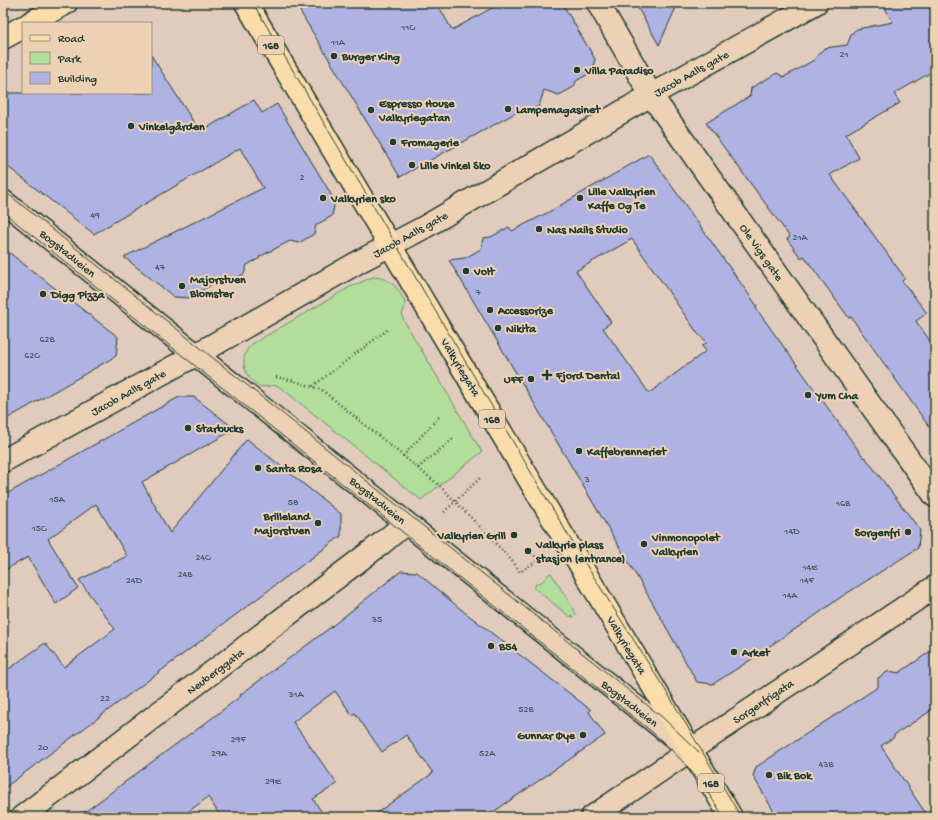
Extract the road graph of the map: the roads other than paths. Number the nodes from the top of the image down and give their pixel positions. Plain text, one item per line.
1 (66, 3) edge
2 (246, 3) edge
3 (598, 3) edge
4 (816, 3) edge
5 (32, 22) edge
6 (22, 28) edge
7 (3, 38) edge
8 (651, 95) junction
9 (3, 201) edge
10 (389, 245) junction
11 (195, 354) junction
12 (3, 460) edge
13 (935, 496) edge
14 (406, 523) junction
15 (935, 587) edge
16 (690, 750) junction
17 (22, 817) edge
18 (592, 817) edge
19 (731, 817) edge

1 - 5 main road
2 - 10 main road, Valkyriegata / 168
3 - 8 street, Ole Vigs gate
4 - 8 street, Jacob Aalls gate
6 - 7 main road
8 - 10 street, Jacob Aalls gate
8 - 13 street, Ole Vigs gate
9 - 11 street, Bogstadveien
10 - 11 street, Jacob Aalls gate
10 - 16 main road, Valkyriegata / 168
11 - 12 street, Jacob Aalls gate
11 - 14 street, Bogstadveien
14 - 16 street, Bogstadveien
14 - 17 street, Neuberggata
15 - 16 street, Sorgenfrigata
16 - 18 street, Sorgenfrigata
16 - 19 main road, Bogstadveien / 168

